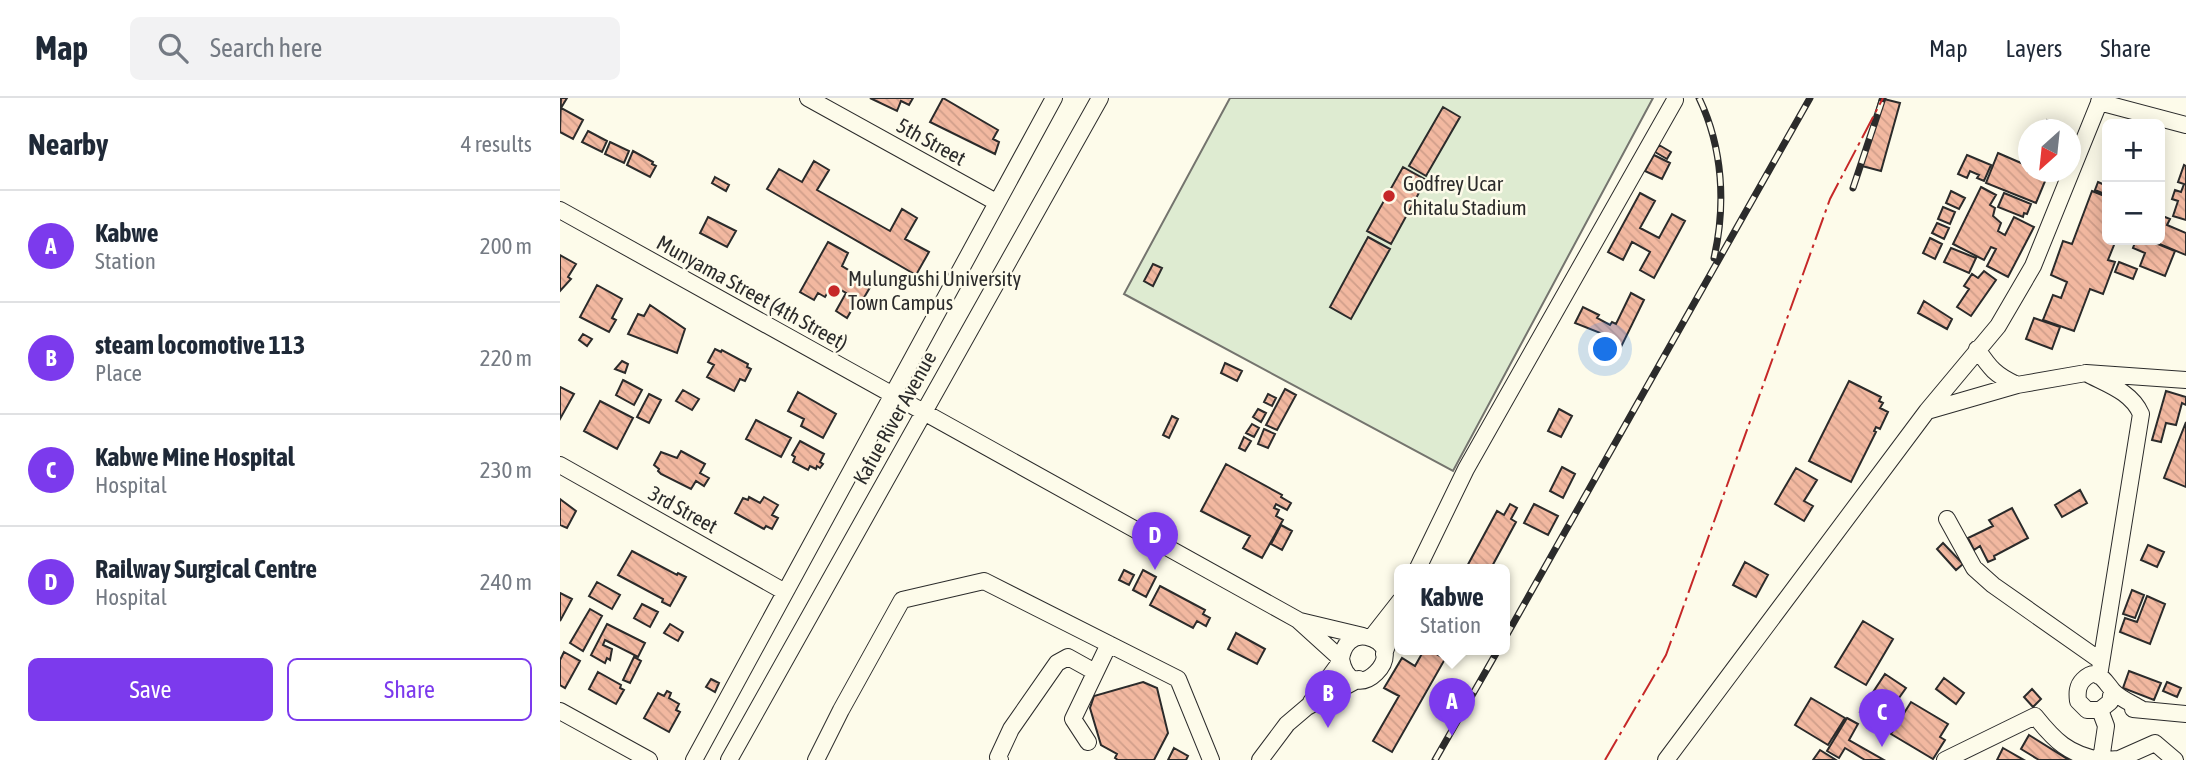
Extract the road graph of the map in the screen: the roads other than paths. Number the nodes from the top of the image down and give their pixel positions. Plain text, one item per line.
1 (808, 98) edge
2 (1054, 98) edge
3 (1100, 98) edge
4 (1675, 100) dead end
5 (2100, 100) edge
6 (2186, 125) edge
7 (996, 202) junction
8 (560, 210) edge
9 (1977, 349) junction
10 (2085, 373) junction
11 (2186, 380) edge
12 (2017, 385) junction
13 (891, 394) junction
14 (1927, 411) junction
15 (923, 412) junction
16 (560, 465) edge
17 (1947, 519) dead end
18 (1420, 564) edge
19 (785, 592) junction
20 (1394, 607) edge
21 (1298, 620) junction
22 (1394, 625) edge
23 (1368, 637) junction
24 (1109, 644) junction
25 (1384, 654) junction
26 (1341, 660) junction
27 (2100, 668) junction
28 (1095, 672) junction
29 (1359, 679) junction
30 (2112, 690) junction
31 (1307, 707) junction
32 (2103, 709) junction
33 (2141, 709) junction
34 (560, 711) edge
35 (2186, 714) edge
36 (708, 734) junction
37 (1088, 742) dead end
38 (734, 758) edge
39 (649, 760) edge
40 (694, 760) edge
41 (816, 760) edge
42 (1000, 760) edge
43 (1211, 760) edge
44 (1260, 760) edge
45 (1665, 760) edge
46 (1945, 760) edge
47 (2102, 760) edge
48 (2175, 760) edge

1 - 7 street, 5th Street
2 - 7 street, Kafue River Avenue
3 - 15 street, Kafue River Avenue
4 - 18 street
5 - 6 street
5 - 9 street
7 - 13 street, Kafue River Avenue
8 - 13 street, Munyama Street (4th Street)
9 - 12 street
9 - 14 street
10 - 11 street
10 - 12 street
10 - 27 street
12 - 14 street
13 - 15 street, Munyama Street (4th Street)
13 - 19 street, Kafue River Avenue
14 - 45 street
15 - 21 street, Munyama Street (4th Street)
15 - 38 street, Kafue River Avenue
16 - 19 street, 3rd Street
17 - 27 street
19 - 36 street, Kafue River Avenue
20 - 23 street
21 - 23 street
21 - 26 street
22 - 25 street
23 - 25 street
23 - 26 street
24 - 28 street
24 - 41 street
24 - 43 street
25 - 29 street
26 - 29 street
26 - 31 street
27 - 30 street
27 - 32 street
28 - 37 street
28 - 42 street
29 - 31 street
30 - 32 street
30 - 33 street
31 - 44 street
32 - 33 street
32 - 47 street
33 - 35 street
34 - 39 street
36 - 38 street
36 - 40 street, Kafue River Avenue
46 - 47 street
47 - 48 street

